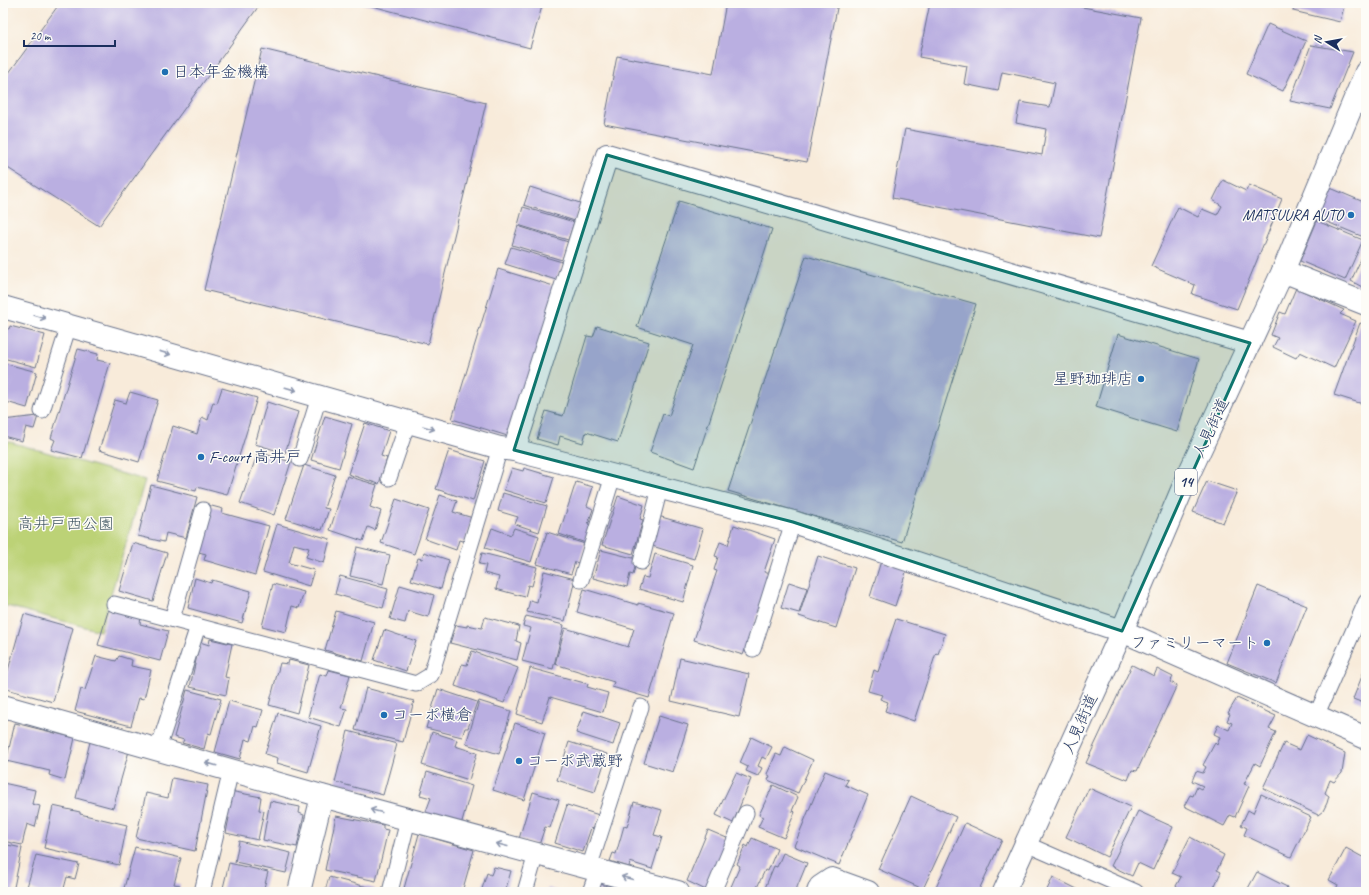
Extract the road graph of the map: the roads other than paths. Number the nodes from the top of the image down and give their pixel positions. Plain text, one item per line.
1 (1366, 72) edge
2 (1283, 271) junction
3 (1366, 304) edge
4 (3, 307) edge
5 (69, 325) junction
6 (1250, 343) junction
7 (319, 397) junction
8 (42, 411) dead end
9 (408, 422) junction
10 (507, 449) junction
11 (300, 459) dead end
12 (613, 476) junction
13 (389, 478) dead end
14 (660, 488) junction
15 (203, 510) dead end
16 (793, 522) junction
17 (642, 562) dead end
18 (581, 580) dead end
19 (1366, 602) edge
20 (114, 604) dead end
21 (172, 619) junction
22 (198, 626) junction
23 (1122, 631) junction
24 (753, 649) dead end
25 (3, 706) edge
26 (641, 708) dead end
27 (1316, 716) junction
28 (1366, 738) edge
29 (158, 750) junction
30 (231, 770) junction
31 (322, 796) junction
32 (746, 812) dead end
33 (408, 820) junction
34 (1026, 844) junction
35 (536, 854) junction
36 (593, 869) junction
37 (673, 891) edge
38 (202, 892) edge
39 (299, 892) edge
40 (390, 892) edge
41 (525, 892) edge
42 (590, 892) edge
43 (713, 892) edge
44 (818, 892) edge
45 (868, 892) edge
46 (1004, 892) edge
47 (1136, 892) edge

1 - 2 street, 人見街道 / 14
2 - 3 street
2 - 6 street, 人見街道 / 14
4 -> 5 street
5 -> 7 street
5 - 8 lane
6 - 10 street
6 - 23 street, 人見街道 / 14
7 - 9 street
7 - 11 lane
9 -> 10 street
9 - 13 lane
10 - 12 street
10 - 22 lane
12 - 14 street
12 - 18 lane
14 - 16 street
14 - 17 lane
15 - 21 lane
16 - 23 street
16 - 24 lane
19 - 27 lane
20 - 21 lane
21 - 22 lane
22 - 29 lane
23 - 27 street
23 - 34 street, 人見街道 / 14
25 - 29 street
26 - 36 lane
27 - 28 street
30 -> 29 street
30 - 31 street
30 - 38 lane
33 -> 31 street
31 - 39 street
32 - 43 lane
35 -> 33 street
33 - 40 lane
34 - 46 street, 人見街道 / 14
34 - 47 lane
35 - 36 street
35 - 41 lane
37 -> 36 street
36 - 42 lane
44 - 45 street

